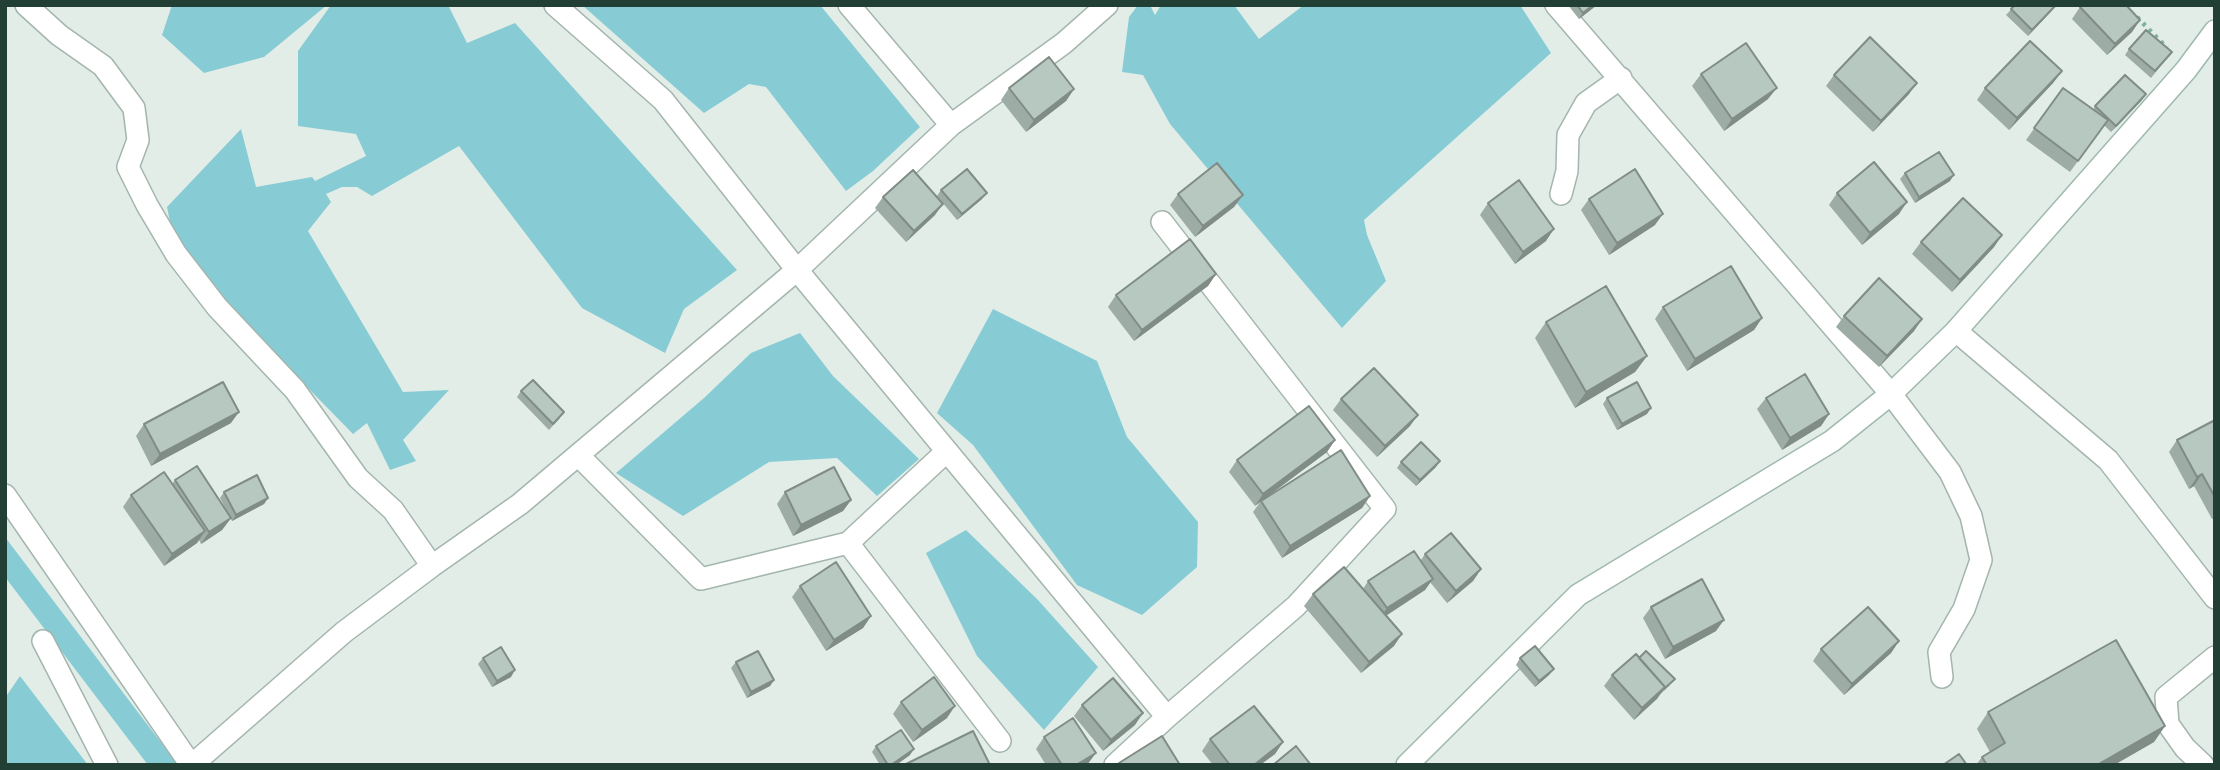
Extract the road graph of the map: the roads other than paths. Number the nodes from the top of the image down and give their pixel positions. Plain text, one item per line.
1 (26, 5) edge
2 (555, 5) edge
3 (849, 5) edge
4 (1107, 5) edge
5 (1556, 5) edge
6 (2212, 43) edge
7 (1621, 78) junction
8 (951, 125) junction
9 (1561, 194) dead end
10 (1162, 222) dead end
11 (797, 270) junction
12 (1956, 331) junction
13 (1891, 394) junction
14 (947, 451) junction
15 (578, 455) junction
16 (5, 495) edge
17 (848, 543) junction
18 (432, 566) junction
19 (2215, 598) edge
20 (43, 641) dead end
21 (2215, 657) edge
22 (1942, 677) dead end
23 (1167, 717) junction
24 (1000, 741) dead end
25 (107, 765) edge
26 (191, 765) edge
27 (1115, 765) edge
28 (1407, 765) edge
29 (2203, 765) edge

1 - 18 street
2 - 11 street
3 - 8 street
4 - 8 street
5 - 7 street
6 - 12 street
7 - 9 street
7 - 13 street
8 - 11 street
10 - 23 street
11 - 14 street
11 - 15 street
12 - 13 street
12 - 19 street
13 - 22 street
13 - 28 street
14 - 17 street
14 - 23 street
15 - 17 street
15 - 18 street
16 - 26 street
17 - 24 street
18 - 26 street
20 - 25 street
21 - 29 street
23 - 27 street

